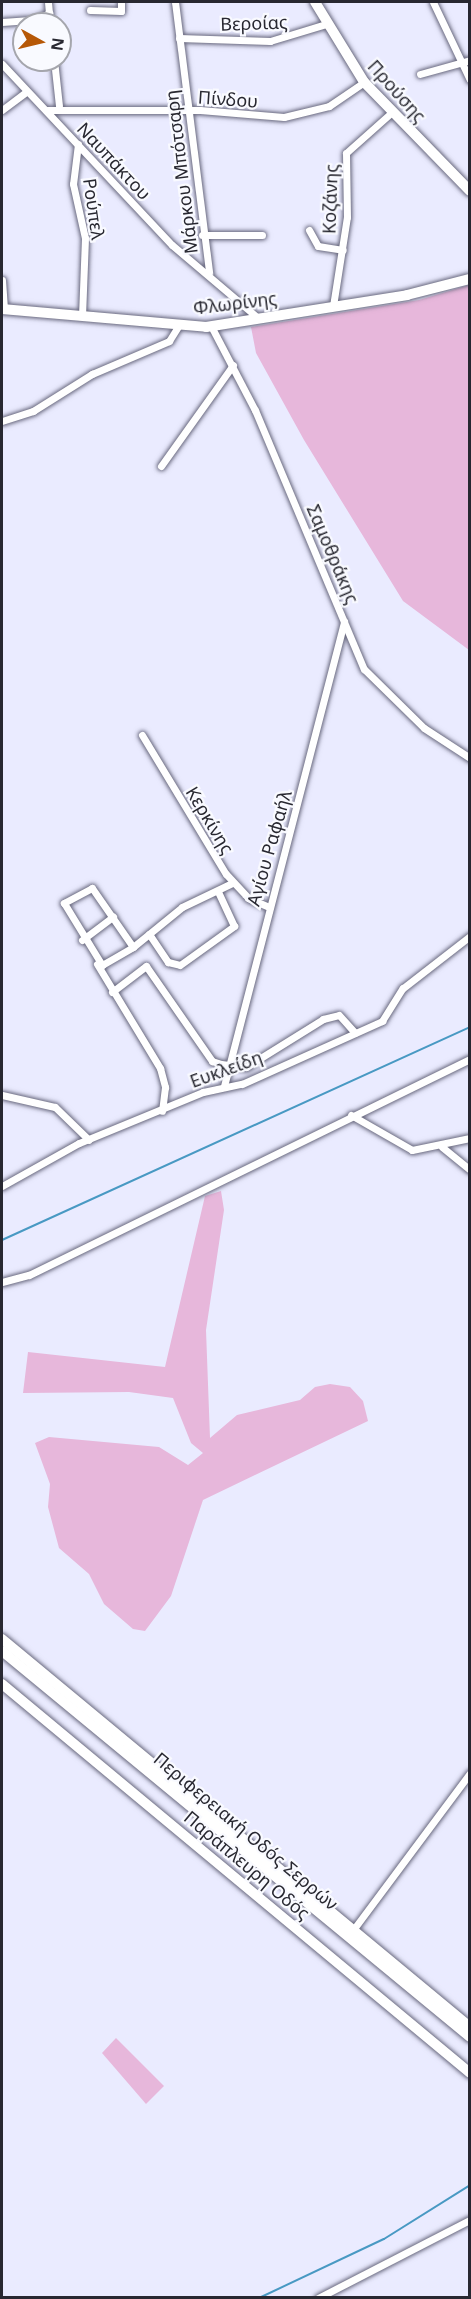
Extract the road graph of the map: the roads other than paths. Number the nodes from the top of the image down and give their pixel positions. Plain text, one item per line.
1 (121, 2) edge
2 (175, 2) edge
3 (315, 2) edge
4 (433, 2) edge
5 (90, 10) dead end
6 (326, 24) junction
7 (179, 38) junction
8 (470, 60) edge
9 (461, 63) junction
10 (2, 65) edge
11 (55, 72) edge
12 (420, 75) dead end
13 (470, 80) edge
14 (364, 82) junction
15 (27, 91) junction
16 (58, 106) junction
17 (2, 110) edge
18 (46, 110) junction
19 (189, 111) junction
20 (392, 112) junction
21 (78, 144) junction
22 (470, 191) edge
23 (309, 230) dead end
24 (202, 235) junction
25 (262, 235) dead end
26 (343, 250) junction
27 (210, 274) junction
28 (470, 279) edge
29 (2, 280) edge
30 (333, 306) junction
31 (3, 309) edge
32 (82, 316) junction
33 (258, 318) junction
34 (179, 325) junction
35 (211, 326) junction
36 (233, 365) junction
37 (2, 421) edge
38 (161, 466) dead end
39 (344, 620) junction
40 (353, 644) junction
41 (338, 645) junction
42 (142, 735) dead end
43 (470, 758) edge
44 (232, 883) junction
45 (218, 891) junction
46 (267, 906) junction
47 (113, 917) junction
48 (149, 934) junction
49 (470, 936) edge
50 (82, 940) junction
51 (133, 947) junction
52 (96, 962) junction
53 (112, 992) junction
54 (354, 1033) junction
55 (470, 1059) edge
56 (230, 1065) junction
57 (224, 1086) junction
58 (2, 1095) edge
59 (162, 1111) junction
60 (351, 1115) junction
61 (470, 1138) edge
62 (89, 1140) junction
63 (442, 1147) junction
64 (470, 1170) edge
65 (2, 1186) edge
66 (2, 1282) edge
67 (2, 1639) edge
68 (2, 1650) edge
69 (2, 1684) edge
70 (470, 1773) edge
71 (353, 1930) junction
72 (467, 2031) edge
73 (470, 2073) edge
74 (470, 2220) edge
75 (318, 2298) edge

1 - 5 street
2 - 7 street, Μάρκου Μπότσαρη
3 - 6 main road, Προύσης
4 - 9 street
6 - 7 street, Βεροίας
6 - 14 main road, Προύσης
7 - 19 street, Μάρκου Μπότσαρη
8 - 9 street
9 - 12 street
9 - 13 street
10 - 15 street, Ναυπάκτου
11 - 16 street
14 - 19 street, Πίνδου
14 - 20 main road, Προύσης
15 - 17 street
15 - 18 street, Ναυπάκτου
16 - 18 street, Πίνδου
16 - 19 street, Πίνδου
18 - 21 street, Ναυπάκτου
19 - 24 street, Μάρκου Μπότσαρη
20 - 22 main road, Προύσης
20 - 26 street, Κοζάνης
21 - 27 street, Ναυπάκτου
21 - 32 street, Ρούπελ
23 - 26 street
24 - 25 street
24 - 27 street, Μάρκου Μπότσαρη
26 - 30 street, Κοζάνης
27 - 33 street, Μάρκου Μπότσαρη
28 - 30 main road, Φλωρίνης
29 - 31 street
30 - 33 main road, Φλωρίνης
31 - 32 main road, Φλωρίνης
32 - 34 main road, Φλωρίνης
33 - 35 main road, Φλωρίνης
34 - 35 main road, Φλωρίνης
34 - 37 street
35 - 36 street, Σαμοθράκης
36 - 38 street
36 - 39 street, Σαμοθράκης
39 - 40 street, Σαμοθράκης
39 - 41 street, Αγίου Ραφαήλ
40 - 41 street
40 - 43 street, Σαμοθράκης
41 - 46 street, Αγίου Ραφαήλ
42 - 44 street, Κερκίνης
44 - 45 street
44 - 46 street, Κερκίνης
45 - 48 street
45 - 48 street
46 - 56 street, Αγίου Ραφαήλ
47 - 50 street
47 - 50 street
47 - 51 street
48 - 51 street
49 - 54 street, Ευκλείδη
50 - 52 street
51 - 52 street
52 - 53 street
53 - 56 street
53 - 59 street
54 - 56 street
54 - 57 street, Ευκλείδη
55 - 60 street
56 - 57 street, Αγίου Ραφαήλ
57 - 59 street, Ευκλείδη
58 - 62 street
59 - 62 street, Ευκλείδη
60 - 63 street
60 - 66 street
61 - 63 street
62 - 65 street, Ευκλείδη
63 - 64 street
67 - 71 main road, Παράπλευρη Οδός
68 - 72 main road, Περιφερειακή Οδός Σερρών
69 - 73 main road, Παράπλευρη Οδός
70 - 71 street
71 - 72 main road, Παράπλευρη Οδός
74 - 75 street

